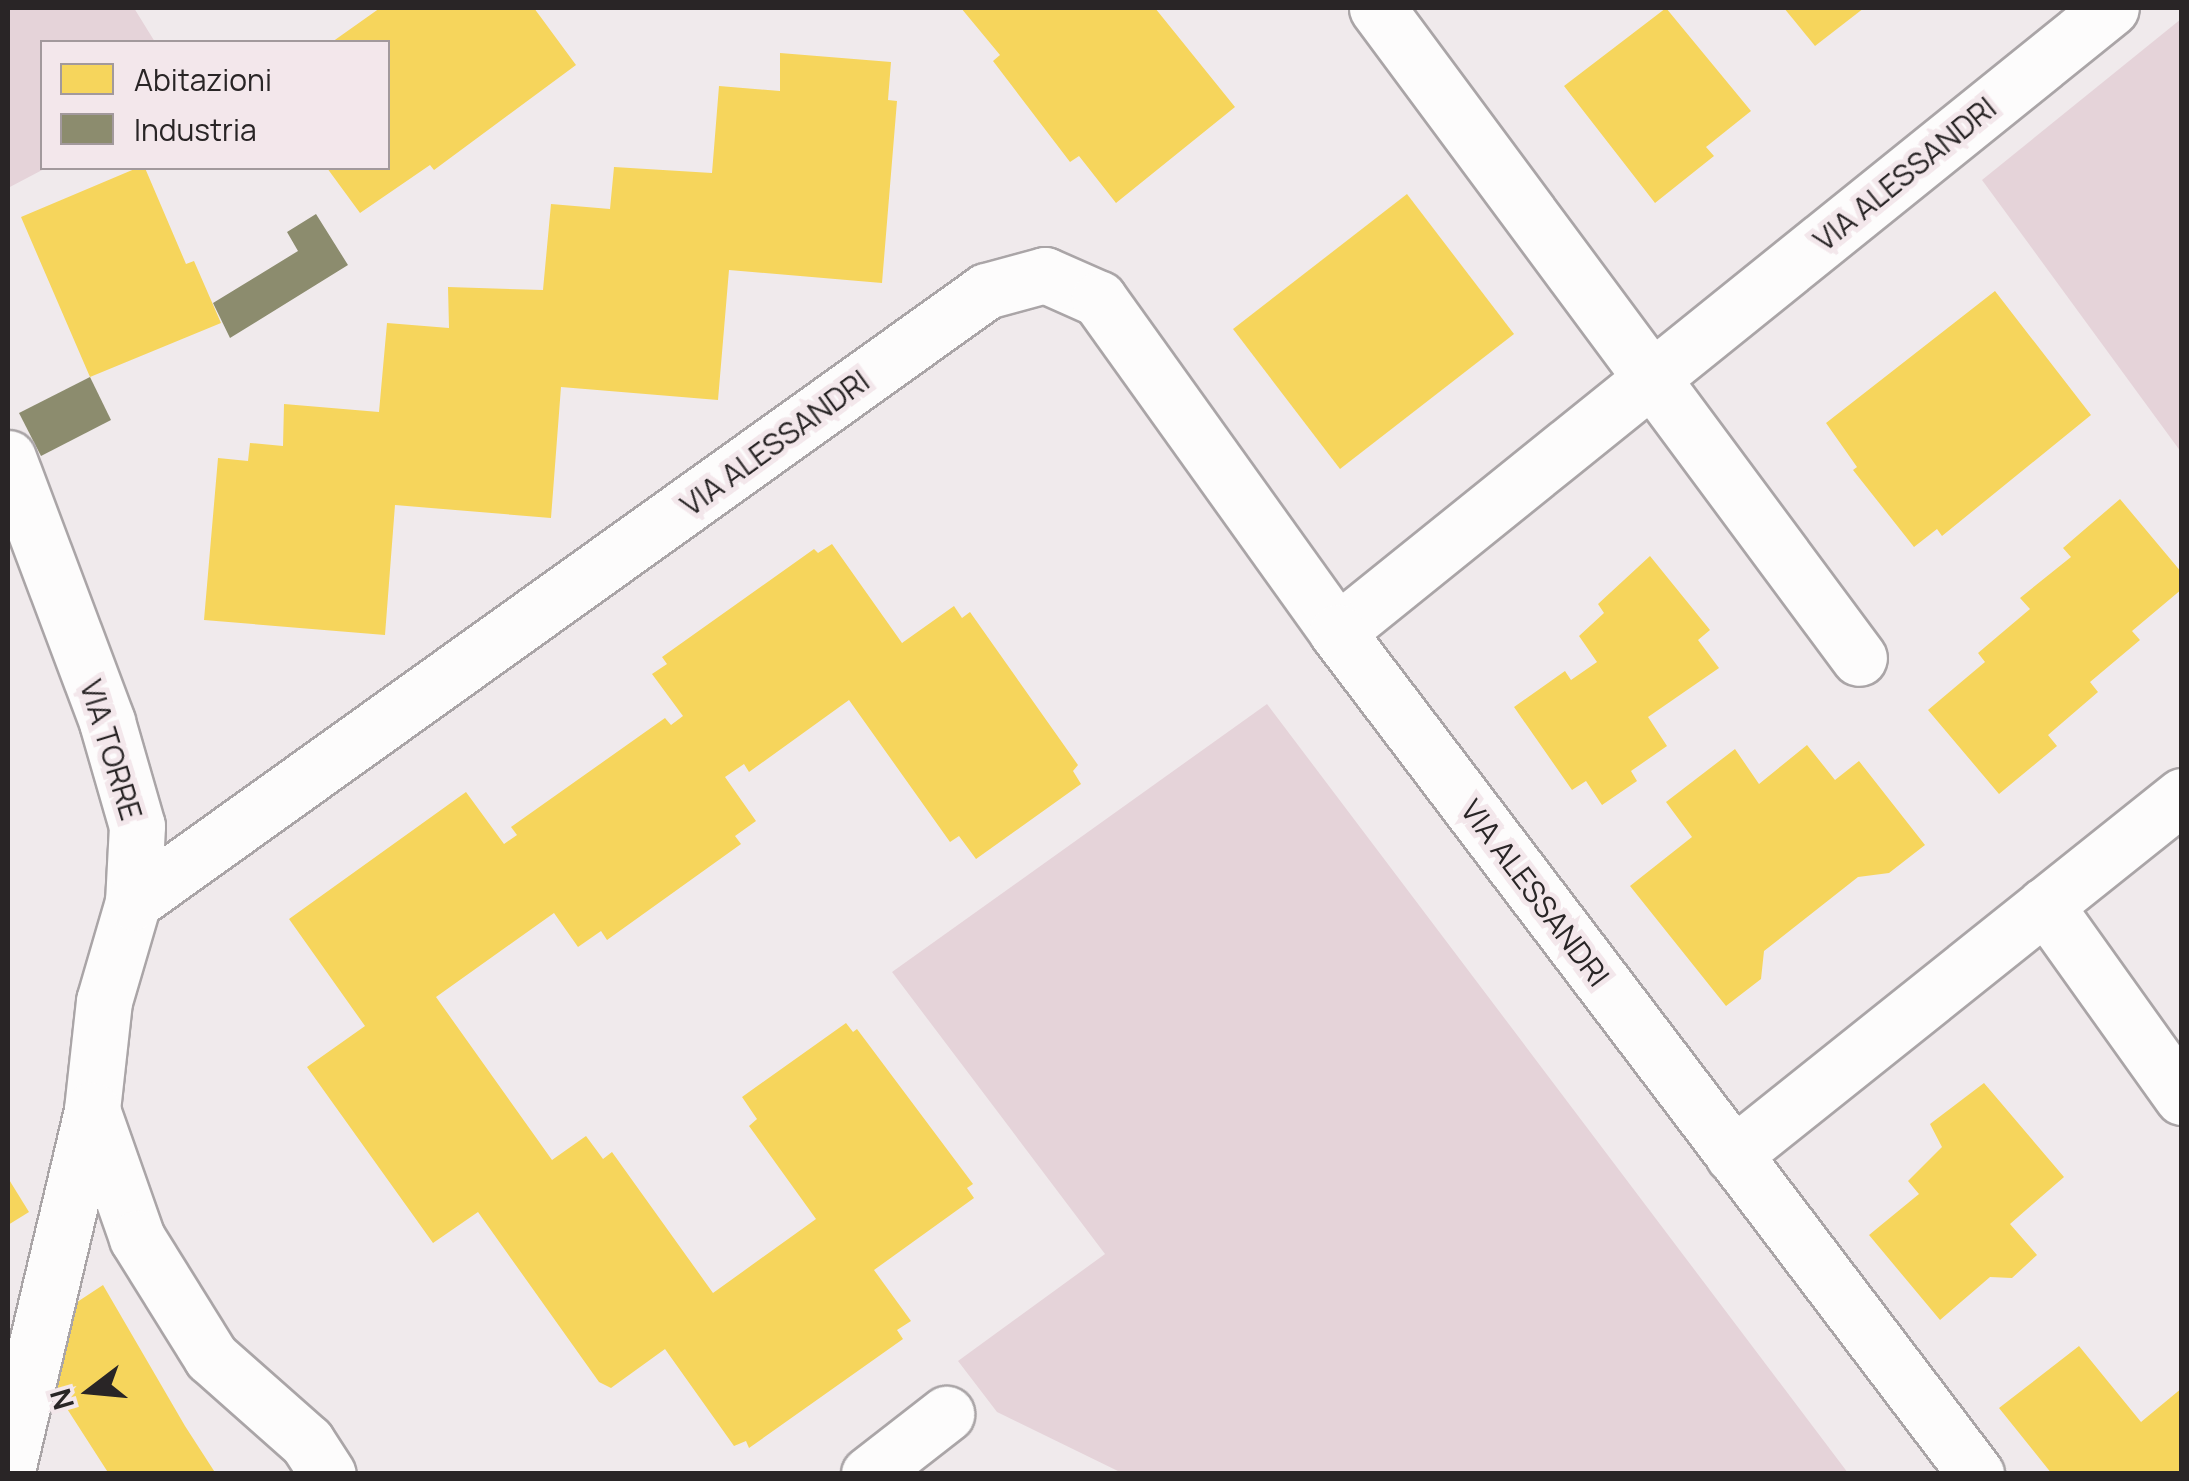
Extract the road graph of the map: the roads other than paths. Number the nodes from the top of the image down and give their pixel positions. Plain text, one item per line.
1 (1377, 8) edge
2 (2111, 8) edge
3 (1652, 377) junction
4 (8, 458) edge
5 (1337, 632) junction
6 (1859, 658) dead end
7 (2182, 796) edge
8 (133, 902) junction
9 (2044, 905) junction
10 (2182, 1097) edge
11 (92, 1110) junction
12 (1733, 1155) junction
13 (946, 1414) dead end
14 (8, 1466) edge
15 (328, 1474) edge
16 (869, 1474) edge
17 (1976, 1474) edge

1 - 3 street
2 - 3 street, VIA ALESSANDRI
3 - 5 street, VIA ALESSANDRI
3 - 6 street
4 - 8 street, VIA TORRE
5 - 8 street, VIA ALESSANDRI
5 - 12 street, VIA ALESSANDRI
7 - 9 street
8 - 11 street, VIA TORRE
9 - 10 street
9 - 12 street
11 - 14 street, VIA TORRE
11 - 15 street, VIA TORRE
12 - 17 street, VIA ALESSANDRI
13 - 16 street

